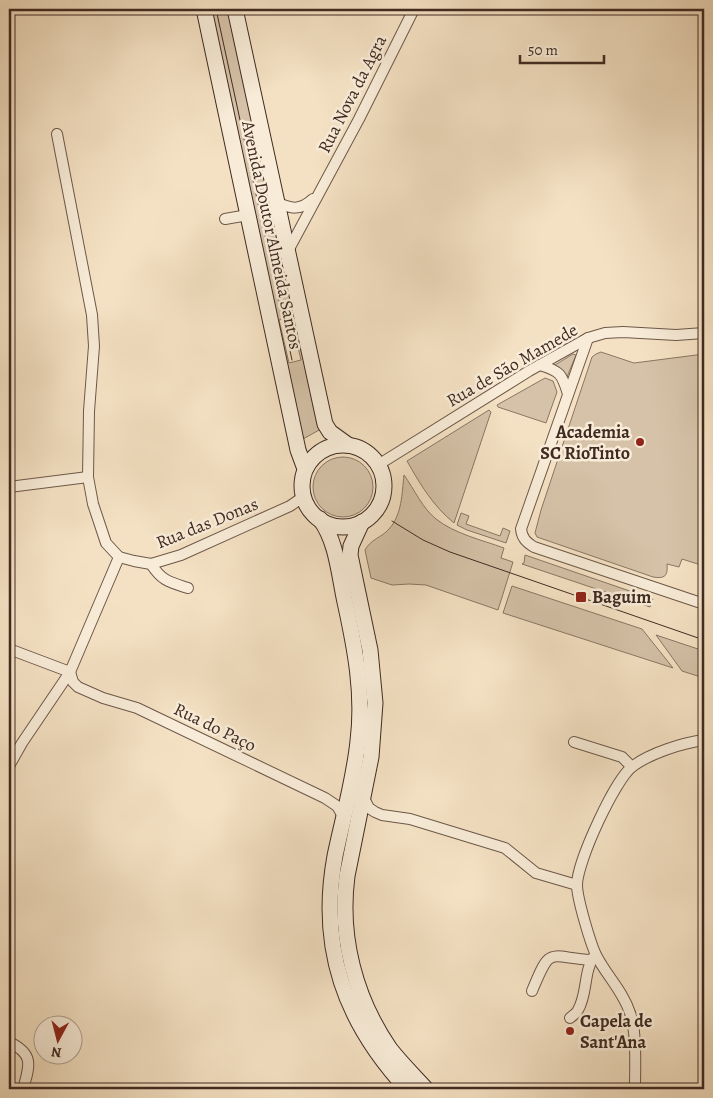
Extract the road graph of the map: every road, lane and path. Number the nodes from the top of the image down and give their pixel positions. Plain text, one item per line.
1 (204, 9) edge
2 (235, 9) edge
3 (414, 9) edge
4 (57, 134) dead end
5 (319, 193) junction
6 (276, 202) junction
7 (248, 215) junction
8 (225, 219) dead end
9 (288, 251) junction
10 (704, 333) edge
11 (588, 338) junction
12 (540, 366) junction
13 (568, 394) junction
14 (348, 445) junction
15 (378, 465) junction
16 (306, 469) junction
17 (88, 477) junction
18 (9, 487) edge
19 (303, 497) junction
20 (320, 519) junction
21 (362, 522) junction
22 (120, 557) junction
23 (151, 564) junction
24 (188, 588) dead end
25 (704, 604) edge
26 (9, 649) edge
27 (70, 672) junction
28 (704, 740) edge
29 (574, 742) dead end
30 (9, 766) edge
31 (632, 767) junction
32 (363, 796) junction
33 (344, 818) junction
34 (577, 885) junction
35 (594, 957) junction
36 (532, 992) dead end
37 (570, 1018) dead end
38 (9, 1042) edge
39 (23, 1089) edge
40 (407, 1089) edge
41 (426, 1089) edge
42 (635, 1089) edge

1 - 7 main road, Avenida Doutor Almeida Santos
2 - 6 main road, Avenida Doutor Almeida Santos
3 - 5 street, Rua Nova da Agra
4 - 17 street
5 - 6 street, Rua Nova da Agra
5 - 9 street, Rua Nova da Agra
6 - 9 main road, Avenida Doutor Almeida Santos
7 - 8 street
7 - 16 main road, Avenida Doutor Almeida Santos
9 - 14 main road, Avenida Doutor Almeida Santos
10 - 11 street, Rua de São Mamede
11 - 12 street, Rua de São Mamede
11 - 13 street
12 - 13 street
12 - 15 street, Rua de São Mamede
13 - 25 street
14 - 15 main road
14 - 16 main road
15 - 21 main road
16 - 19 main road
17 - 18 street
17 - 22 street
19 - 20 main road
19 - 23 street, Rua das Donas
20 - 21 main road
20 - 33 main road
21 - 32 main road
22 - 23 street, Rua das Donas
22 - 27 street
23 - 24 street
26 - 27 street
27 - 30 street
27 - 33 street, Rua do Paço
28 - 31 street
29 - 31 street
31 - 34 street
32 - 34 street
32 - 41 main road
33 - 40 main road
34 - 35 street
35 - 36 street
35 - 37 street
35 - 42 street
38 - 39 street

